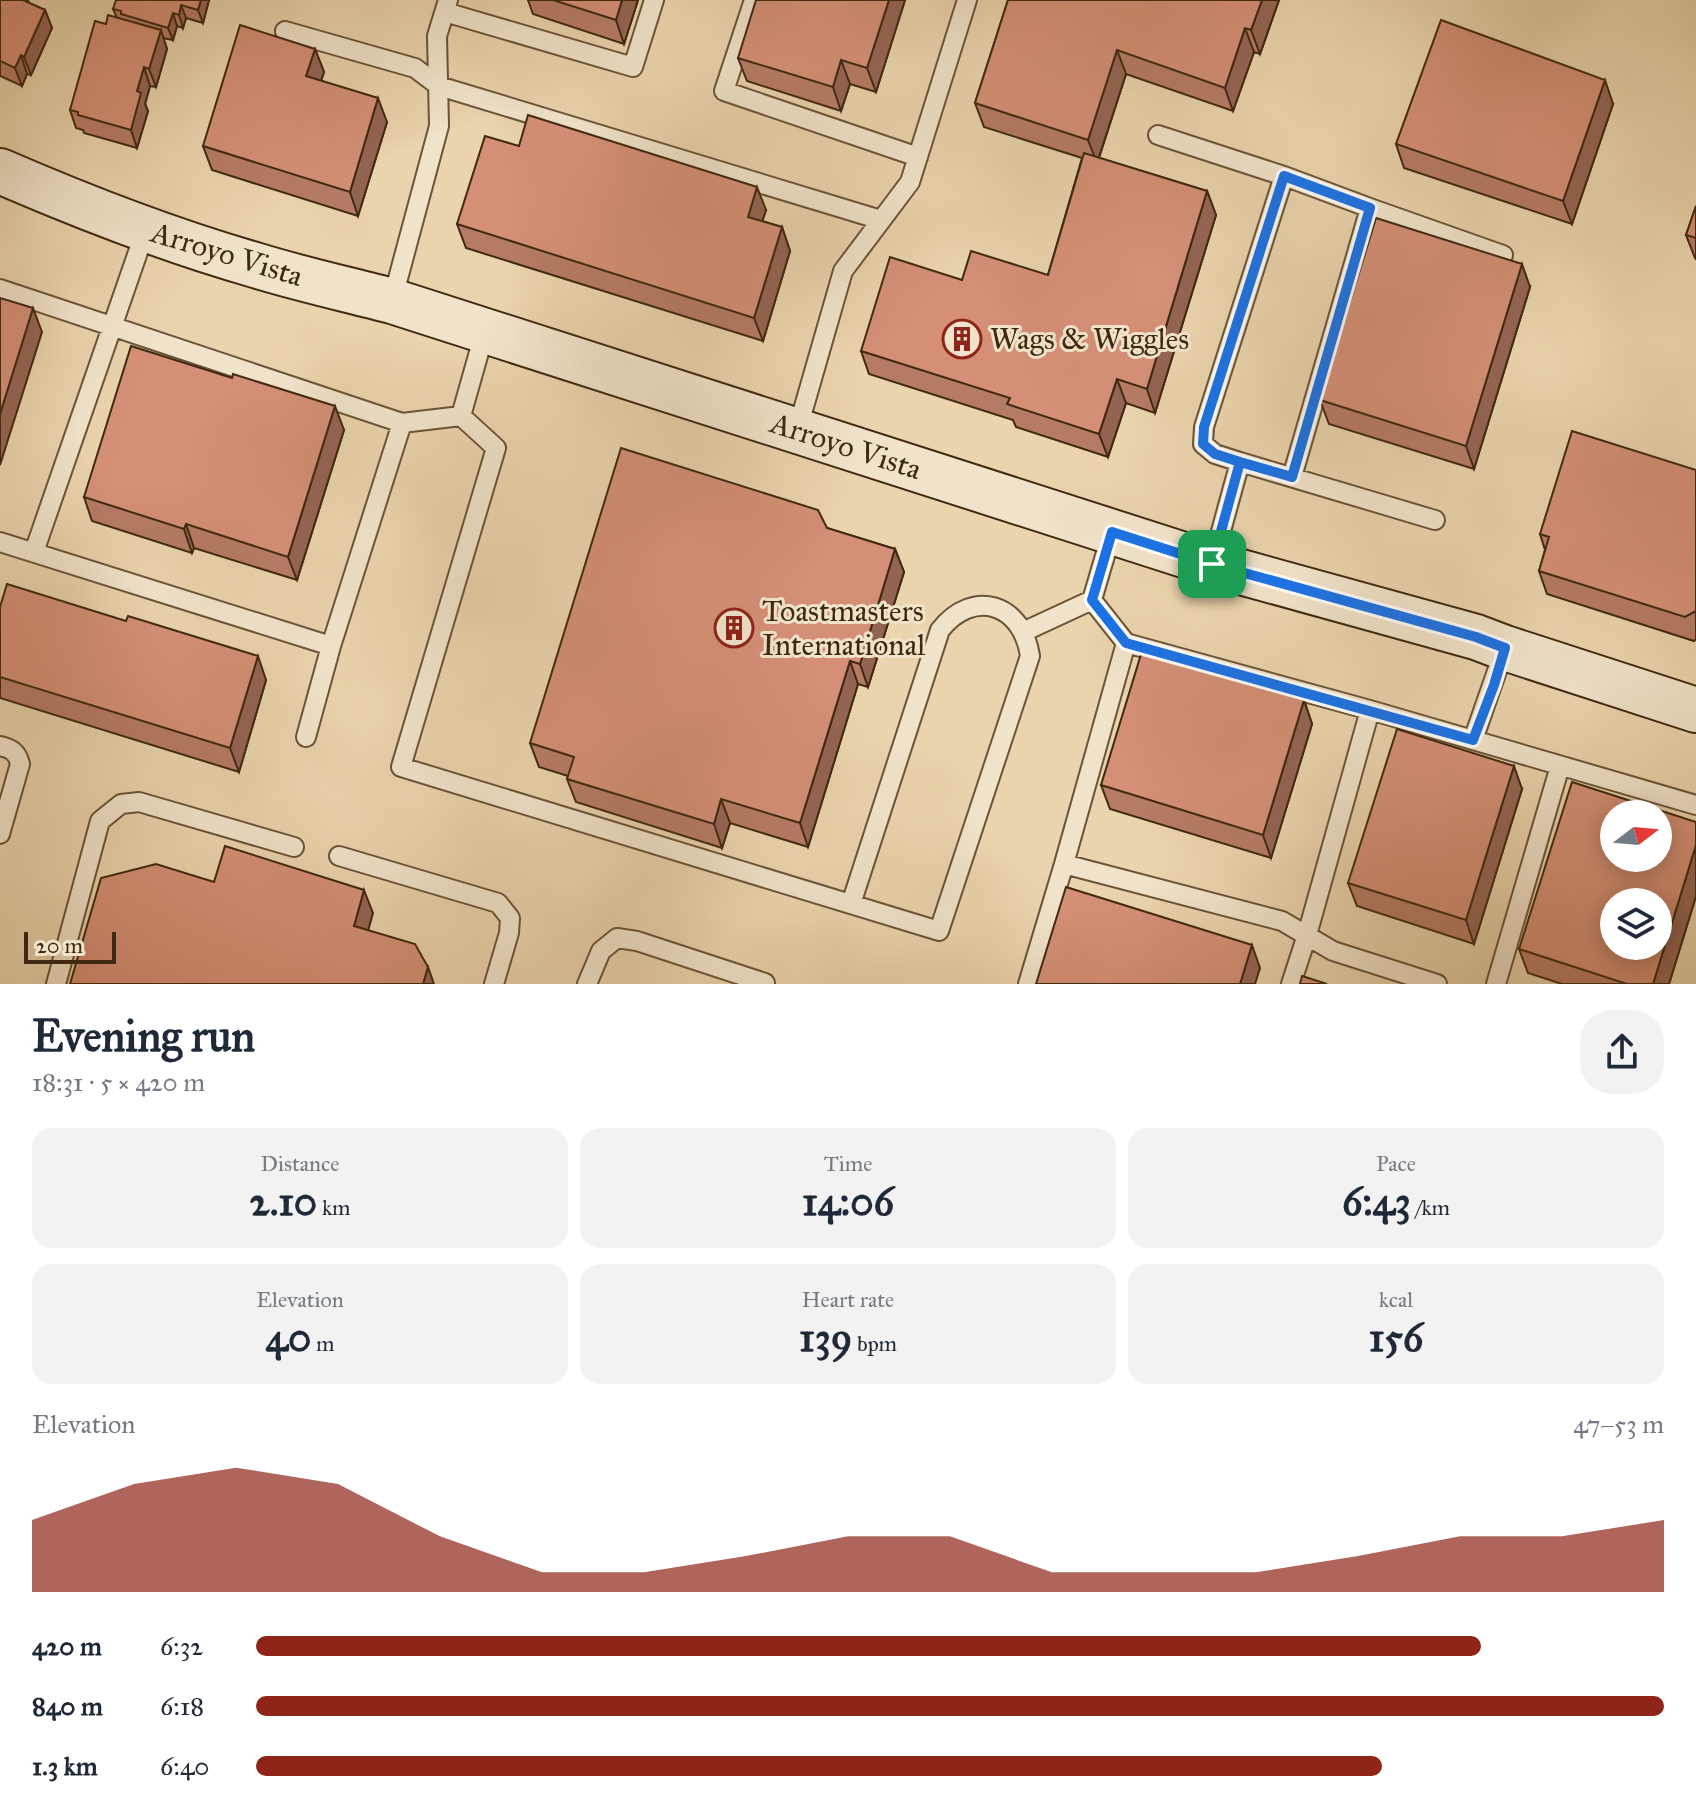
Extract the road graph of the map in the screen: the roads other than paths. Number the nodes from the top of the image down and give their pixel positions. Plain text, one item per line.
1 (654, 0) edge
2 (754, 0) edge
3 (967, 0) edge
4 (446, 6) edge
5 (285, 31) dead end
6 (439, 86) junction
7 (1158, 135) dead end
8 (918, 157) junction
9 (0, 171) edge
10 (1284, 176) junction
11 (1370, 208) junction
12 (881, 220) junction
13 (146, 229) junction
14 (1503, 255) edge
15 (0, 289) edge
16 (392, 301) junction
17 (112, 326) junction
18 (485, 331) junction
19 (461, 416) junction
20 (402, 423) junction
21 (797, 431) junction
22 (1240, 462) junction
23 (1292, 477) junction
24 (1435, 520) dead end
25 (1112, 532) junction
26 (0, 542) edge
27 (34, 552) junction
28 (1212, 564) junction
29 (1092, 600) junction
30 (1023, 632) junction
31 (1126, 643) junction
32 (331, 646) junction
33 (1505, 648) junction
34 (1370, 710) junction
35 (1696, 710) edge
36 (306, 737) dead end
37 (1473, 740) junction
38 (0, 746) edge
39 (1560, 766) junction
40 (1696, 805) edge
41 (0, 834) edge
42 (294, 847) dead end
43 (339, 856) dead end
44 (1064, 864) junction
45 (851, 904) junction
46 (1307, 935) junction
47 (765, 983) edge
48 (56, 984) edge
49 (494, 984) edge
50 (587, 984) edge
51 (1028, 984) edge
52 (1291, 984) edge
53 (1437, 984) edge
54 (1496, 984) edge

1 - 4 lane
2 - 8 lane
3 - 8 lane
4 - 6 lane
5 - 6 lane
6 - 12 lane
6 - 16 lane
7 - 10 lane
8 - 12 lane
9 - 13 main road, Arroyo Vista
10 - 11 lane
10 - 22 lane
11 - 14 lane
11 - 23 lane
12 - 21 lane
13 - 16 main road, Arroyo Vista
13 - 17 lane
15 - 17 lane
16 - 18 main road, Arroyo Vista
17 - 20 lane
17 - 27 lane
18 - 19 lane
18 - 21 main road, Arroyo Vista
19 - 20 lane
19 - 45 lane
20 - 32 lane
21 - 25 main road, Arroyo Vista
22 - 23 lane
22 - 28 lane
23 - 24 lane
25 - 28 main road, Arroyo Vista
25 - 29 lane
26 - 27 lane
27 - 32 lane
28 - 33 main road, Arroyo Vista
29 - 30 lane
29 - 31 lane
30 - 45 lane
30 - 45 lane
31 - 34 lane
31 - 44 lane
32 - 36 lane
33 - 35 main road, Arroyo Vista
33 - 37 lane
34 - 37 lane
34 - 46 lane
37 - 39 lane
38 - 41 lane
39 - 40 lane
39 - 54 lane
42 - 48 lane
43 - 49 lane
44 - 46 lane
44 - 51 lane
46 - 52 lane
46 - 53 lane
47 - 50 lane

